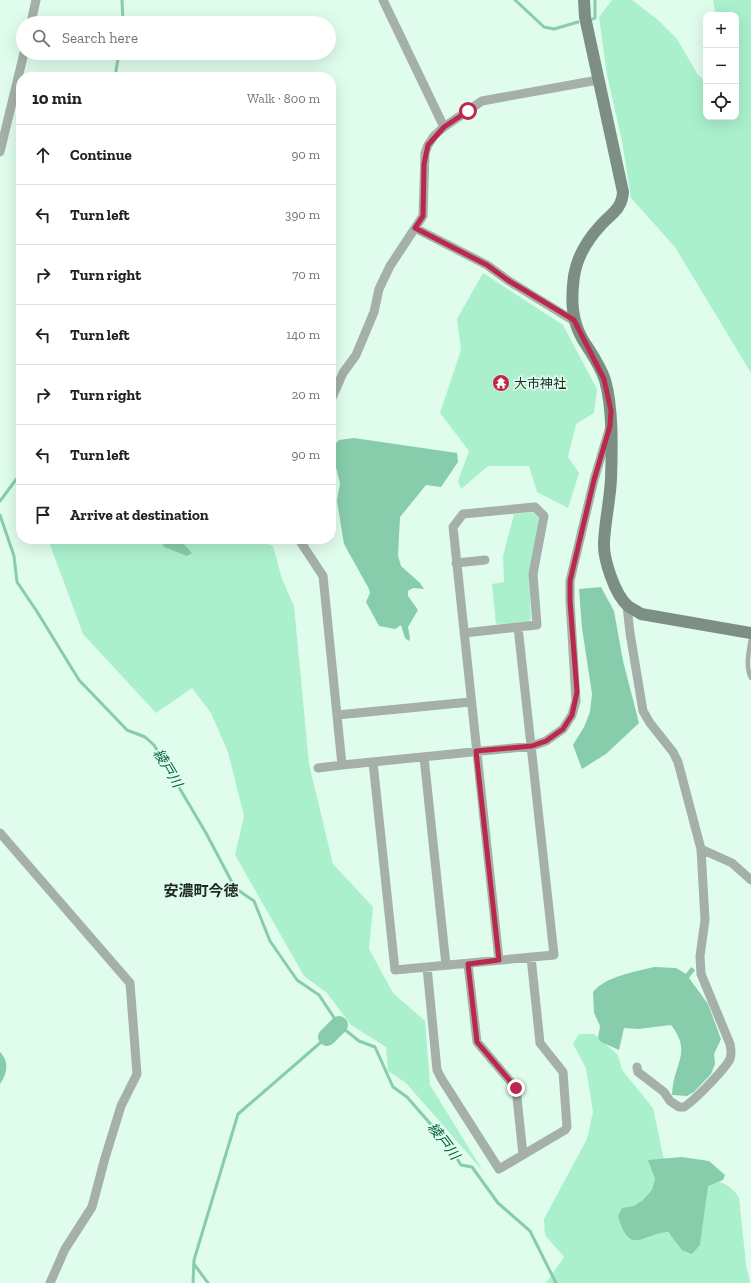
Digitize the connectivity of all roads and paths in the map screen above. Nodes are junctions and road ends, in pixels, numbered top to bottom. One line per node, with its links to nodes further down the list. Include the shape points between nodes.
1 (36, 0): 4 (street)
2 (383, 0): 9 (street)
3 (584, 0): 7 (street)
4 (33, 16)
5 (22, 60): 6 (street)
6 (19, 72)
7 (598, 80): 9 (street, via 482,101); 12 (street, via 623,198 618,209 597,230 581,255 574,273 572,290)
8 (16, 86): 10 (street)
9 (444, 127): 11 (street, via 428,145 425,153 423,216)
10 (0, 152)
11 (415, 228): 12 (street, via 487,265); 13 (street, via 390,266 379,289 374,312 356,355 343,373)
12 (574, 320): 14 (street, via 604,379 611,411)
13 (336, 389)
14 (610, 426): 18 (street, via 611,480 604,544 608,571); 26 (street, via 570,581 576,701 572,715 563,729 546,741)
15 (302, 544): 25 (street, via 323,576)
16 (485, 560): 17 (street)
17 (456, 563): 19 (street, via 453,527 463,514 535,507 544,516 533,574 537,625); 20 (street)
18 (627, 606): 21 (street, via 651,617); 33 (street, via 643,711 678,762)
19 (518, 627): 20 (street); 26 (street)
20 (464, 633): 24 (street)
21 (751, 633)
22 (751, 638): 23 (lane, via 748,662 748,673)
23 (751, 678)
24 (470, 702): 25 (street); 27 (street)
25 (338, 715): 30 (street)
26 (532, 746): 27 (street); 35 (street, via 554,955)
27 (476, 751): 28 (street); 36 (street)
28 (424, 757): 29 (street); 38 (street)
29 (373, 762): 30 (street); 39 (street, via 395,970)
30 (342, 765): 31 (street)
31 (318, 768)
32 (0, 834): 42 (street, via 130,983 137,1074 121,1106 92,1207 65,1249)
33 (701, 848): 34 (street, via 732,863); 40 (street, via 705,920 700,956 701,974 730,1044 730,1058 689,1104 681,1107 668,1100 664,1092 638,1072)
34 (751, 880)
35 (531, 957): 36 (street); 41 (street, via 540,1043 563,1072 568,1122 566,1130)
36 (499, 960): 37 (street)
37 (468, 964): 38 (street); 41 (street, via 477,1042 516,1088)
38 (446, 965): 39 (street)
39 (427, 967): 41 (street, via 441,1078 499,1169)
40 (637, 1067)
41 (523, 1154)
42 (50, 1283)

